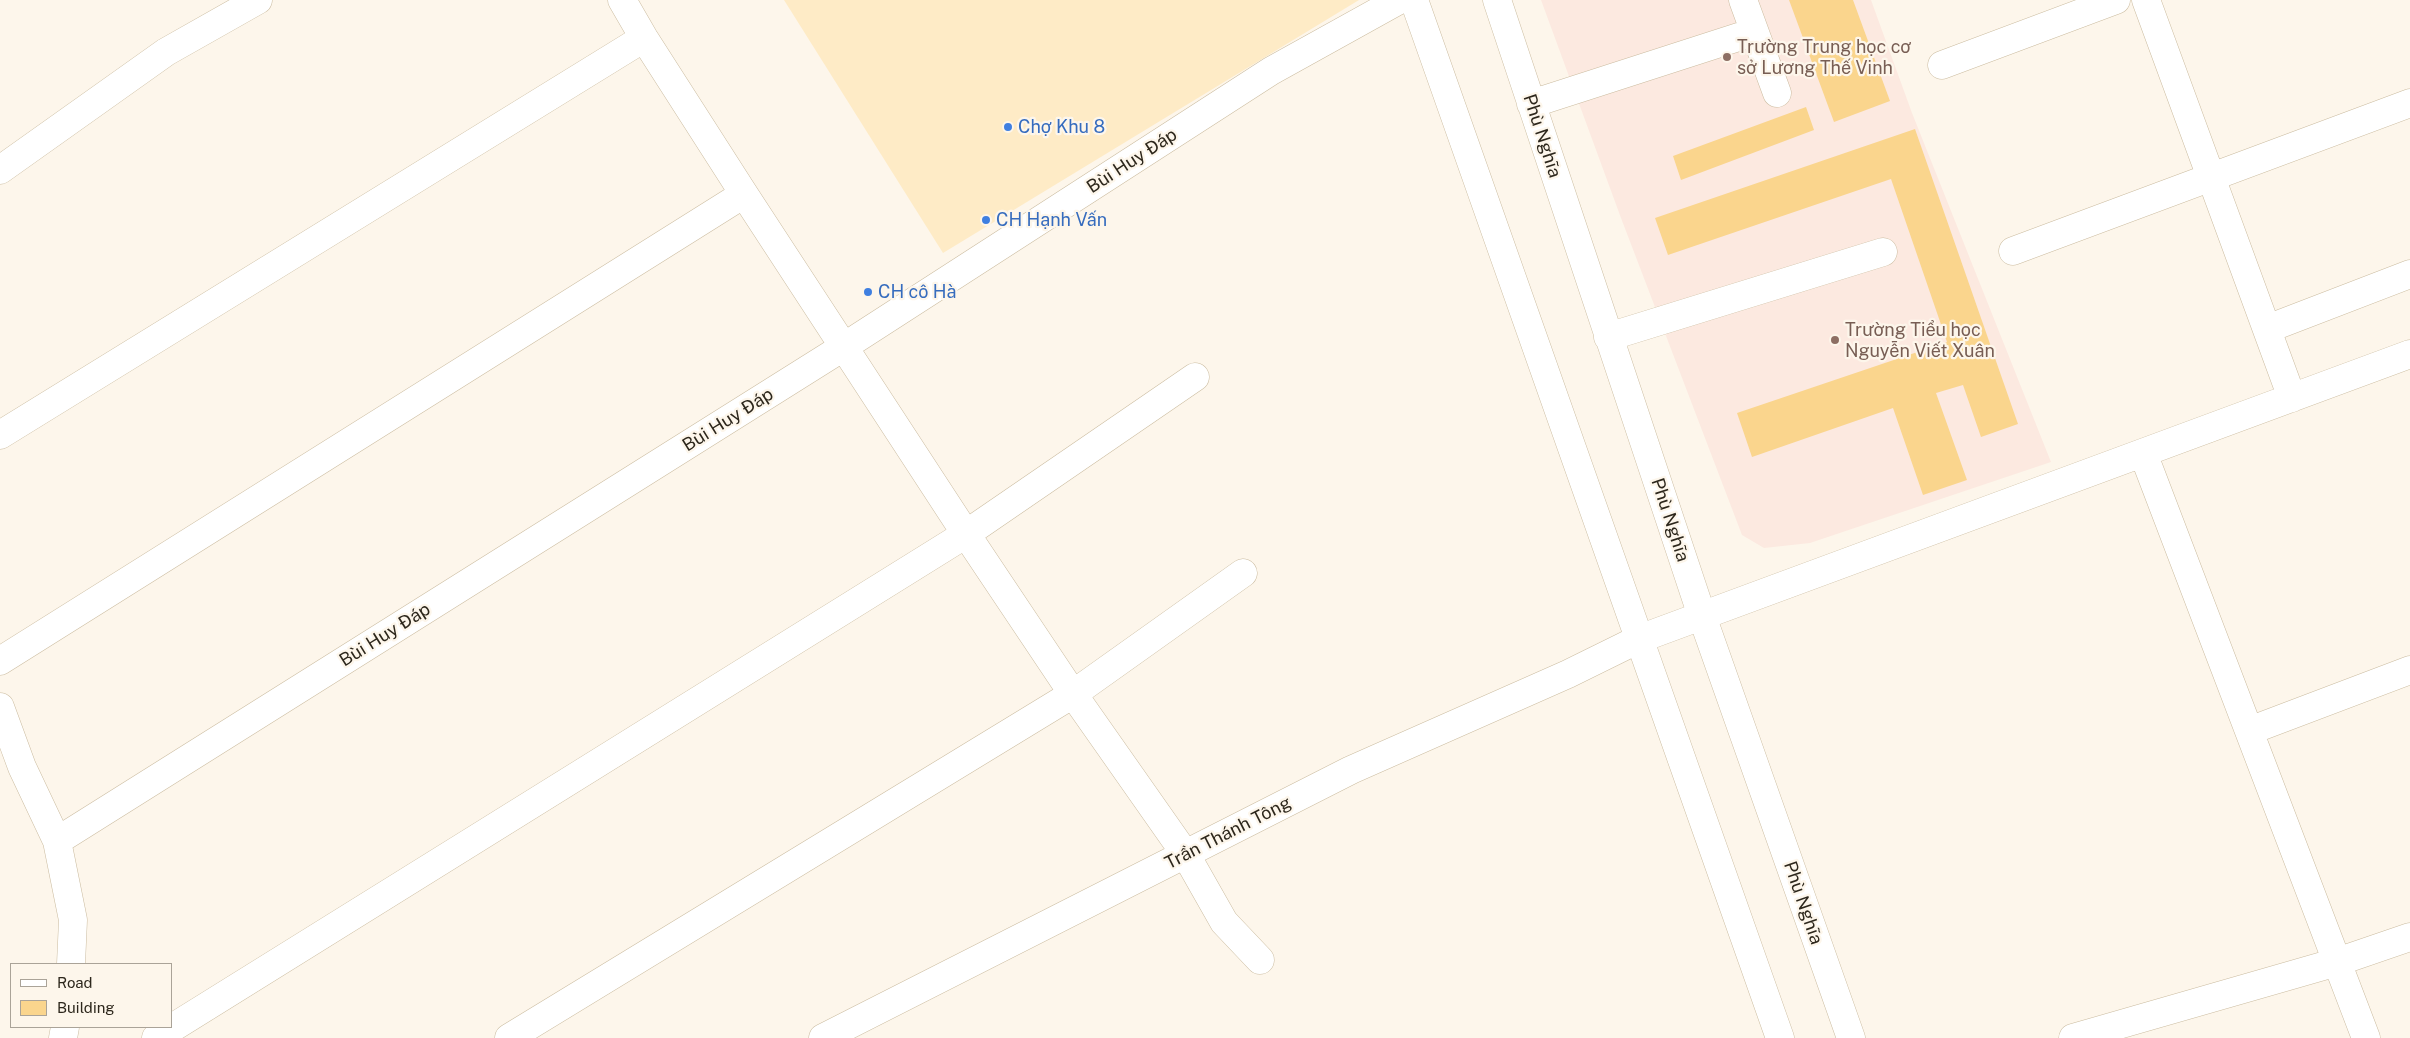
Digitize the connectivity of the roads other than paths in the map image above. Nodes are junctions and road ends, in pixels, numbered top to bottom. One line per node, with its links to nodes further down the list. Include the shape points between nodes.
1 (258, 0): 15 (street, via 166,52)
2 (622, 0): 10 (street)
3 (1399, 0): 23 (street, Bùi Huy Đáp, via 1271,71)
4 (1414, 0): 32 (street)
5 (1496, 0): 14 (street, Phù Nghĩa)
6 (1743, 0): 9 (street)
7 (2116, 0): 11 (street)
8 (2146, 0): 16 (street)
9 (1754, 32): 12 (street); 14 (street)
10 (644, 38): 17 (street); 27 (street)
11 (1942, 65)
12 (1777, 93)
13 (2410, 103): 16 (street)
14 (1532, 104): 22 (street, Phù Nghĩa)
15 (0, 170)
16 (2211, 177): 18 (street); 21 (street)
17 (744, 194): 23 (street); 33 (street)
18 (2013, 250)
19 (1883, 252): 22 (street)
20 (2410, 274): 21 (street)
21 (2266, 329): 26 (street)
22 (1608, 337): 31 (street, Phù Nghĩa)
23 (845, 346): 29 (street); 38 (street, Bùi Huy Đáp)
24 (2410, 354): 26 (street, Trần Thánh Tông)
25 (1195, 377): 29 (street)
26 (2292, 398): 28 (street, Trần Thánh Tông)
27 (0, 435)
28 (2143, 453): 31 (street, Trần Thánh Tông); 37 (street)
29 (966, 534): 35 (street); 44 (street)
30 (1243, 573): 35 (street)
31 (1702, 616): 32 (street, Trần Thánh Tông); 48 (street, Phù Nghĩa)
32 (1639, 639): 39 (street, Trần Thánh Tông, via 1351,770); 47 (street)
33 (0, 661)
34 (2410, 670): 37 (street)
35 (1073, 694): 39 (street); 45 (street)
36 (0, 708): 38 (street, via 22,767)
37 (2249, 731): 42 (street)
38 (57, 841): 43 (street, via 73,920)
39 (1186, 855): 41 (street, via 1224,922); 46 (street, Trần Thánh Tông)
40 (2410, 937): 42 (street)
41 (1260, 960)
42 (2337, 962): 49 (street); 50 (street)
43 (71, 963)
44 (156, 1038)
45 (510, 1038)
46 (823, 1038)
47 (1780, 1038)
48 (1850, 1038)
49 (2073, 1038)
50 (2366, 1038)

